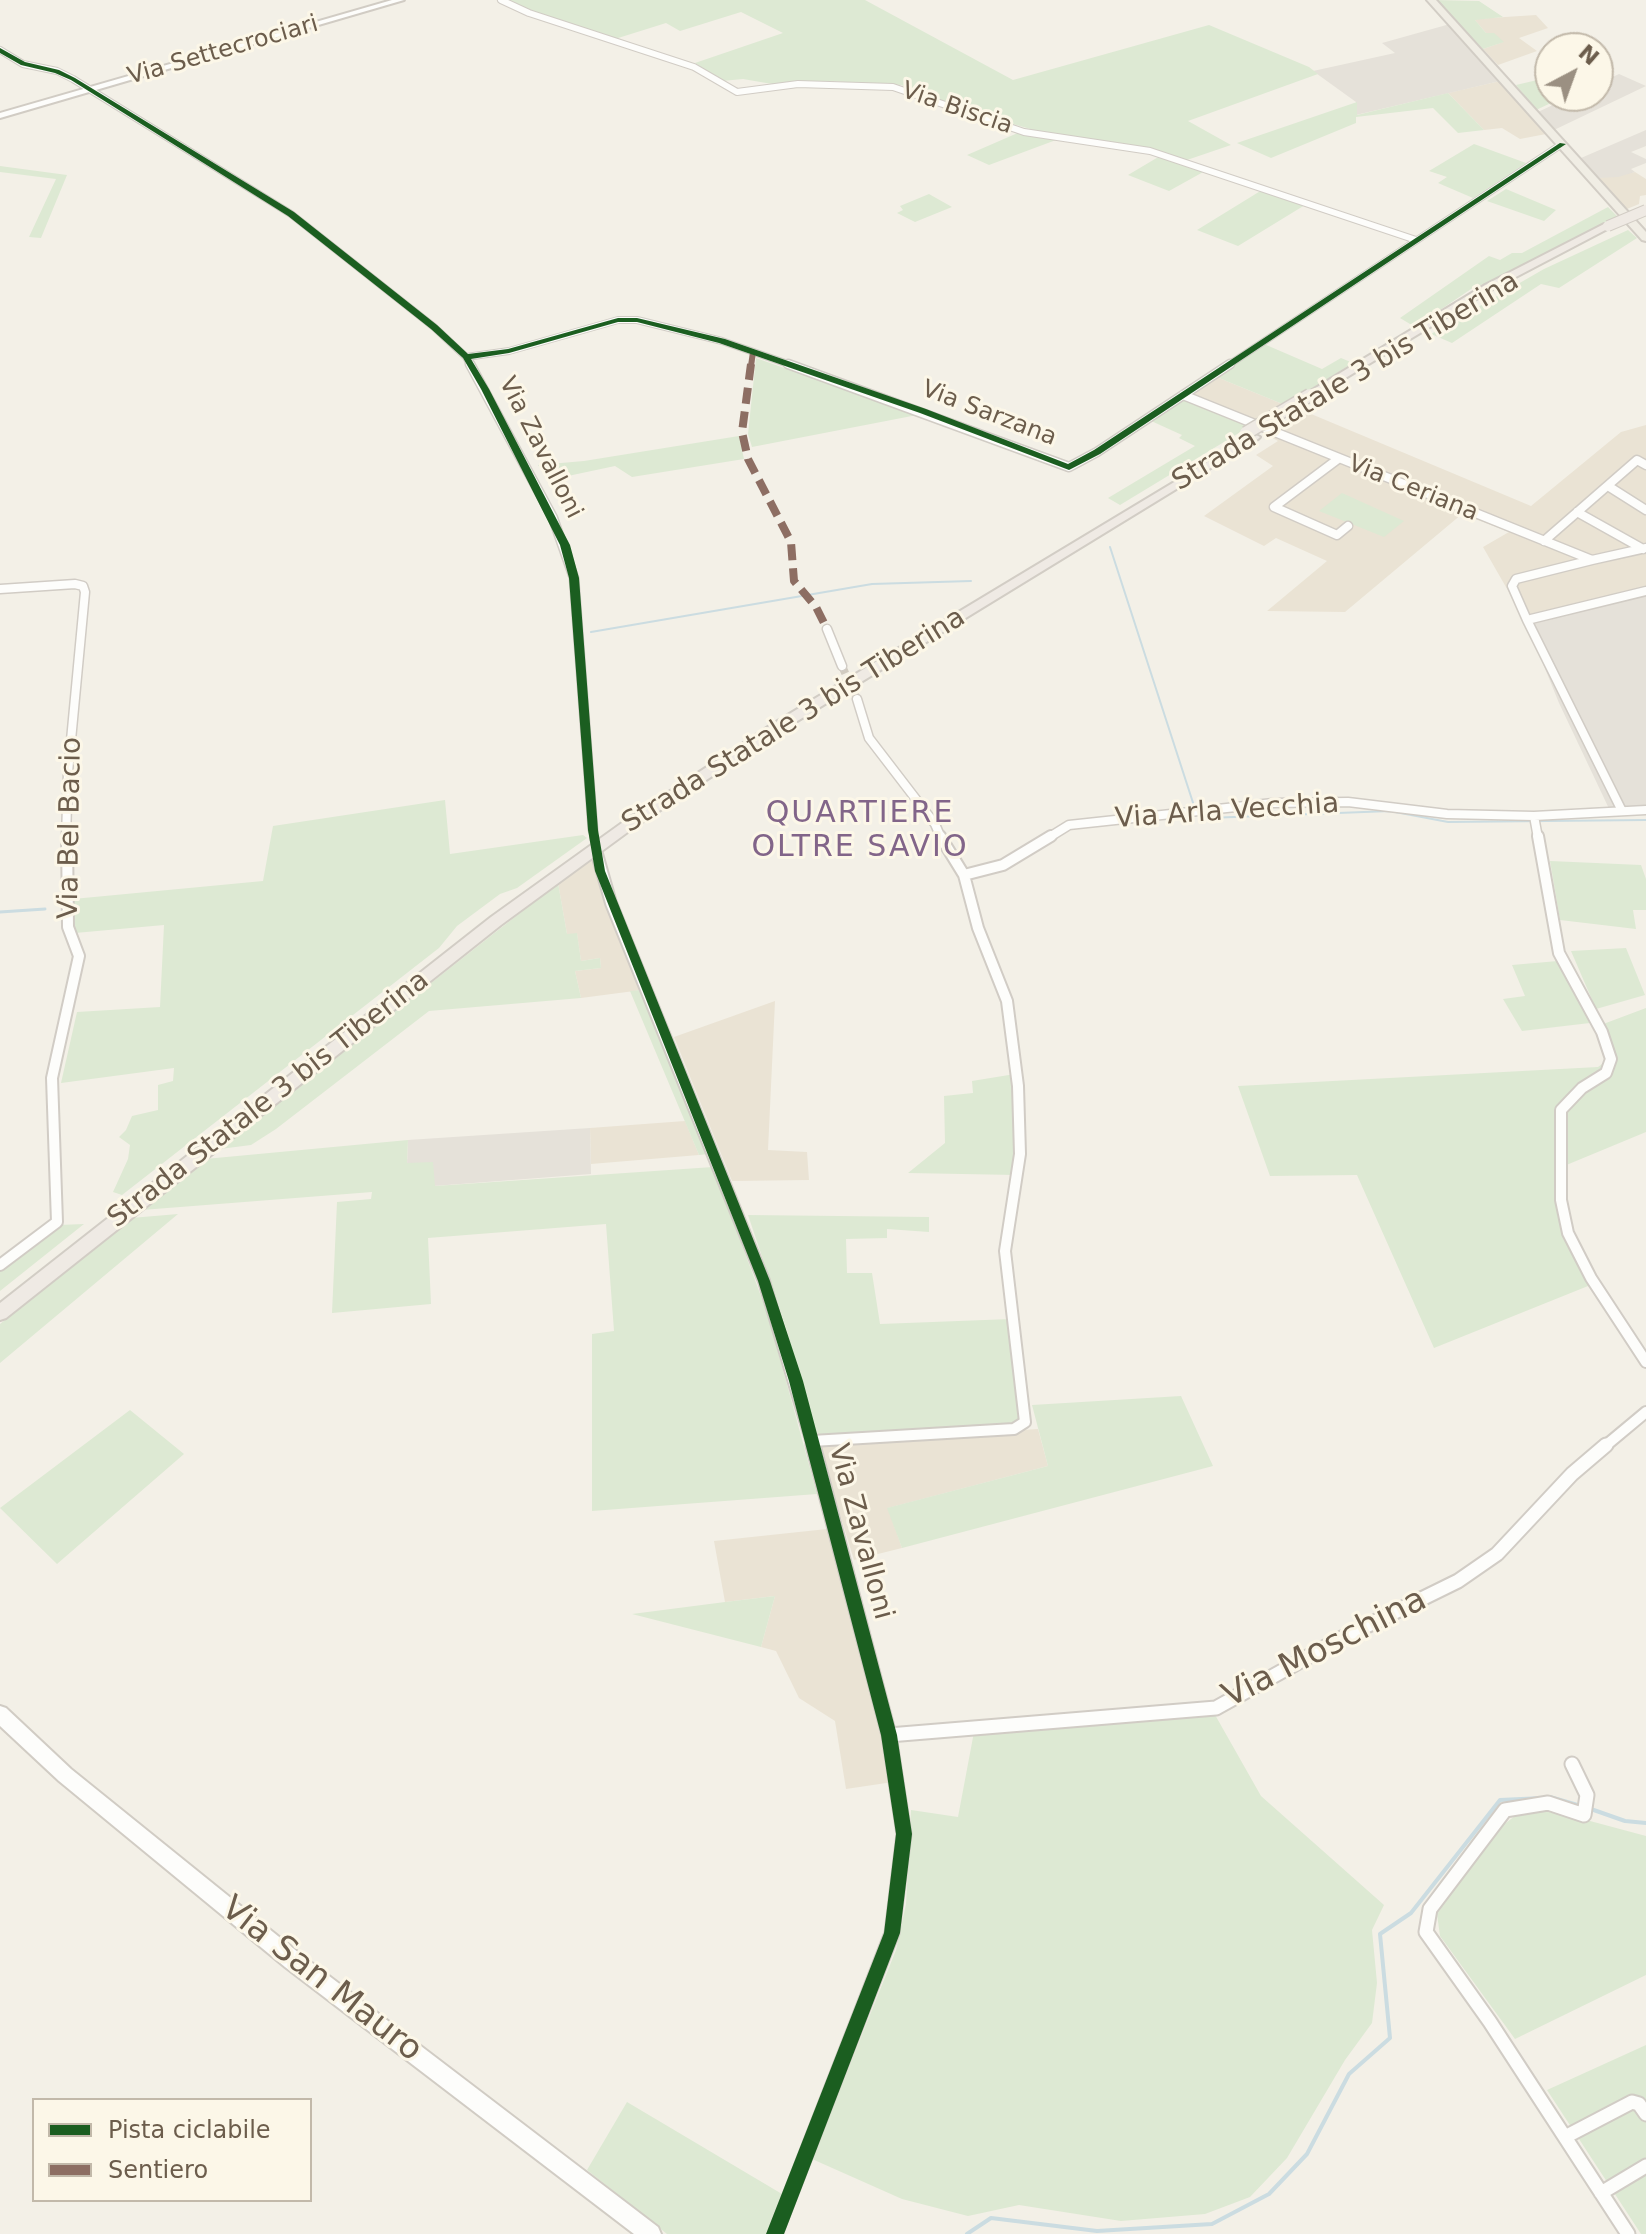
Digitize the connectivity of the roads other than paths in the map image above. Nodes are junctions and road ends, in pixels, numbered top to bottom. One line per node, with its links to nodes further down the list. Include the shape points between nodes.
1 (400, 0): 5 (main road, Via Settecrociari)
2 (501, 0): 10 (street, Via Biscia, via 694,67 737,92 798,84 893,87 1036,134 1150,151)
3 (1431, 0): 7 (main road)
4 (0, 50): 5 (street, Via Zavalloni, via 27,65 63,73)
5 (90, 90): 6 (main road, Via Settecrociari); 11 (street, Via Zavalloni, via 314,230)
6 (0, 116)
7 (1562, 144): 9 (main road); 10 (street, Via Sarzana)
8 (1646, 214): 34 (highway, Strada Statale 3 bis Tiberina, via 1496,290 1313,397 631,823)
9 (1646, 238)
10 (1416, 240): 12 (street, Via Sarzana)
11 (466, 357): 12 (street, Via Sarzana, via 509,351 618,320 637,320 732,345 1069,467); 31 (street, Via Zavalloni, via 553,518 574,578)
12 (1183, 395): 13 (street, Via Ceriana)
13 (1338, 459): 18 (street, via 1274,507 1337,535); 19 (street, Via Ceriana)
14 (1646, 465): 15 (street, via 1637,460)
15 (1608, 486): 16 (street); 17 (street)
16 (1646, 510)
17 (1577, 512): 19 (street); 20 (street)
18 (1348, 526)
19 (1544, 541): 21 (street, Via Ceriana)
20 (1644, 549): 21 (street)
21 (1592, 560): 24 (street, via 1516,579 1512,586)
22 (0, 589): 35 (street, Via Bel Bacio, via 75,584 85,592 68,772 66,886 68,927 79,956 52,1078 57,1222)
23 (1646, 591): 24 (street)
24 (1527, 620): 29 (street)
25 (827, 629): 26 (street)
26 (842, 666)
27 (857, 699): 33 (street, via 869,738 935,824)
28 (1646, 810): 29 (street, Via Arla Vecchia)
29 (1622, 811): 30 (street, Via Arla Vecchia)
30 (1535, 820): 33 (street, Via Arla Vecchia, via 1348,802 1189,811 1069,825 1003,865); 38 (street, via 1559,953 1611,1059 1606,1073 1561,1110 1565,1222 1591,1278)
31 (593, 830)
32 (597, 854): 40 (street, Via Zavalloni, via 611,903 764,1281)
33 (964, 875): 40 (street, via 1007,1001 1013,1035 1020,1154 1005,1251 1025,1422 1014,1429)
34 (63, 1255): 36 (highway, Strada Statale 3 bis Tiberina); 37 (highway, Strada Statale 3 bis Tiberina)
35 (0, 1265)
36 (0, 1299)
37 (0, 1313)
38 (1646, 1362)
39 (1646, 1412): 42 (street, Via Moschina, via 1572,1474 1497,1554 1458,1581 1216,1708)
40 (812, 1441): 42 (street, Via Zavalloni)
41 (0, 1714): 48 (main road, Via San Mauro, via 65,1775 292,1960)
42 (889, 1735): 49 (street, Via Zavalloni, via 904,1834 892,1933)
43 (1572, 1764): 45 (street, via 1587,1795 1584,1815 1548,1803 1505,1810 1430,1909 1426,1932)
44 (1646, 2114): 45 (street, via 1632,2102)
45 (1565, 2137): 47 (street)
46 (1646, 2166): 47 (street)
47 (1601, 2193): 50 (street)
48 (651, 2234)
49 (775, 2234)
50 (1628, 2234)

